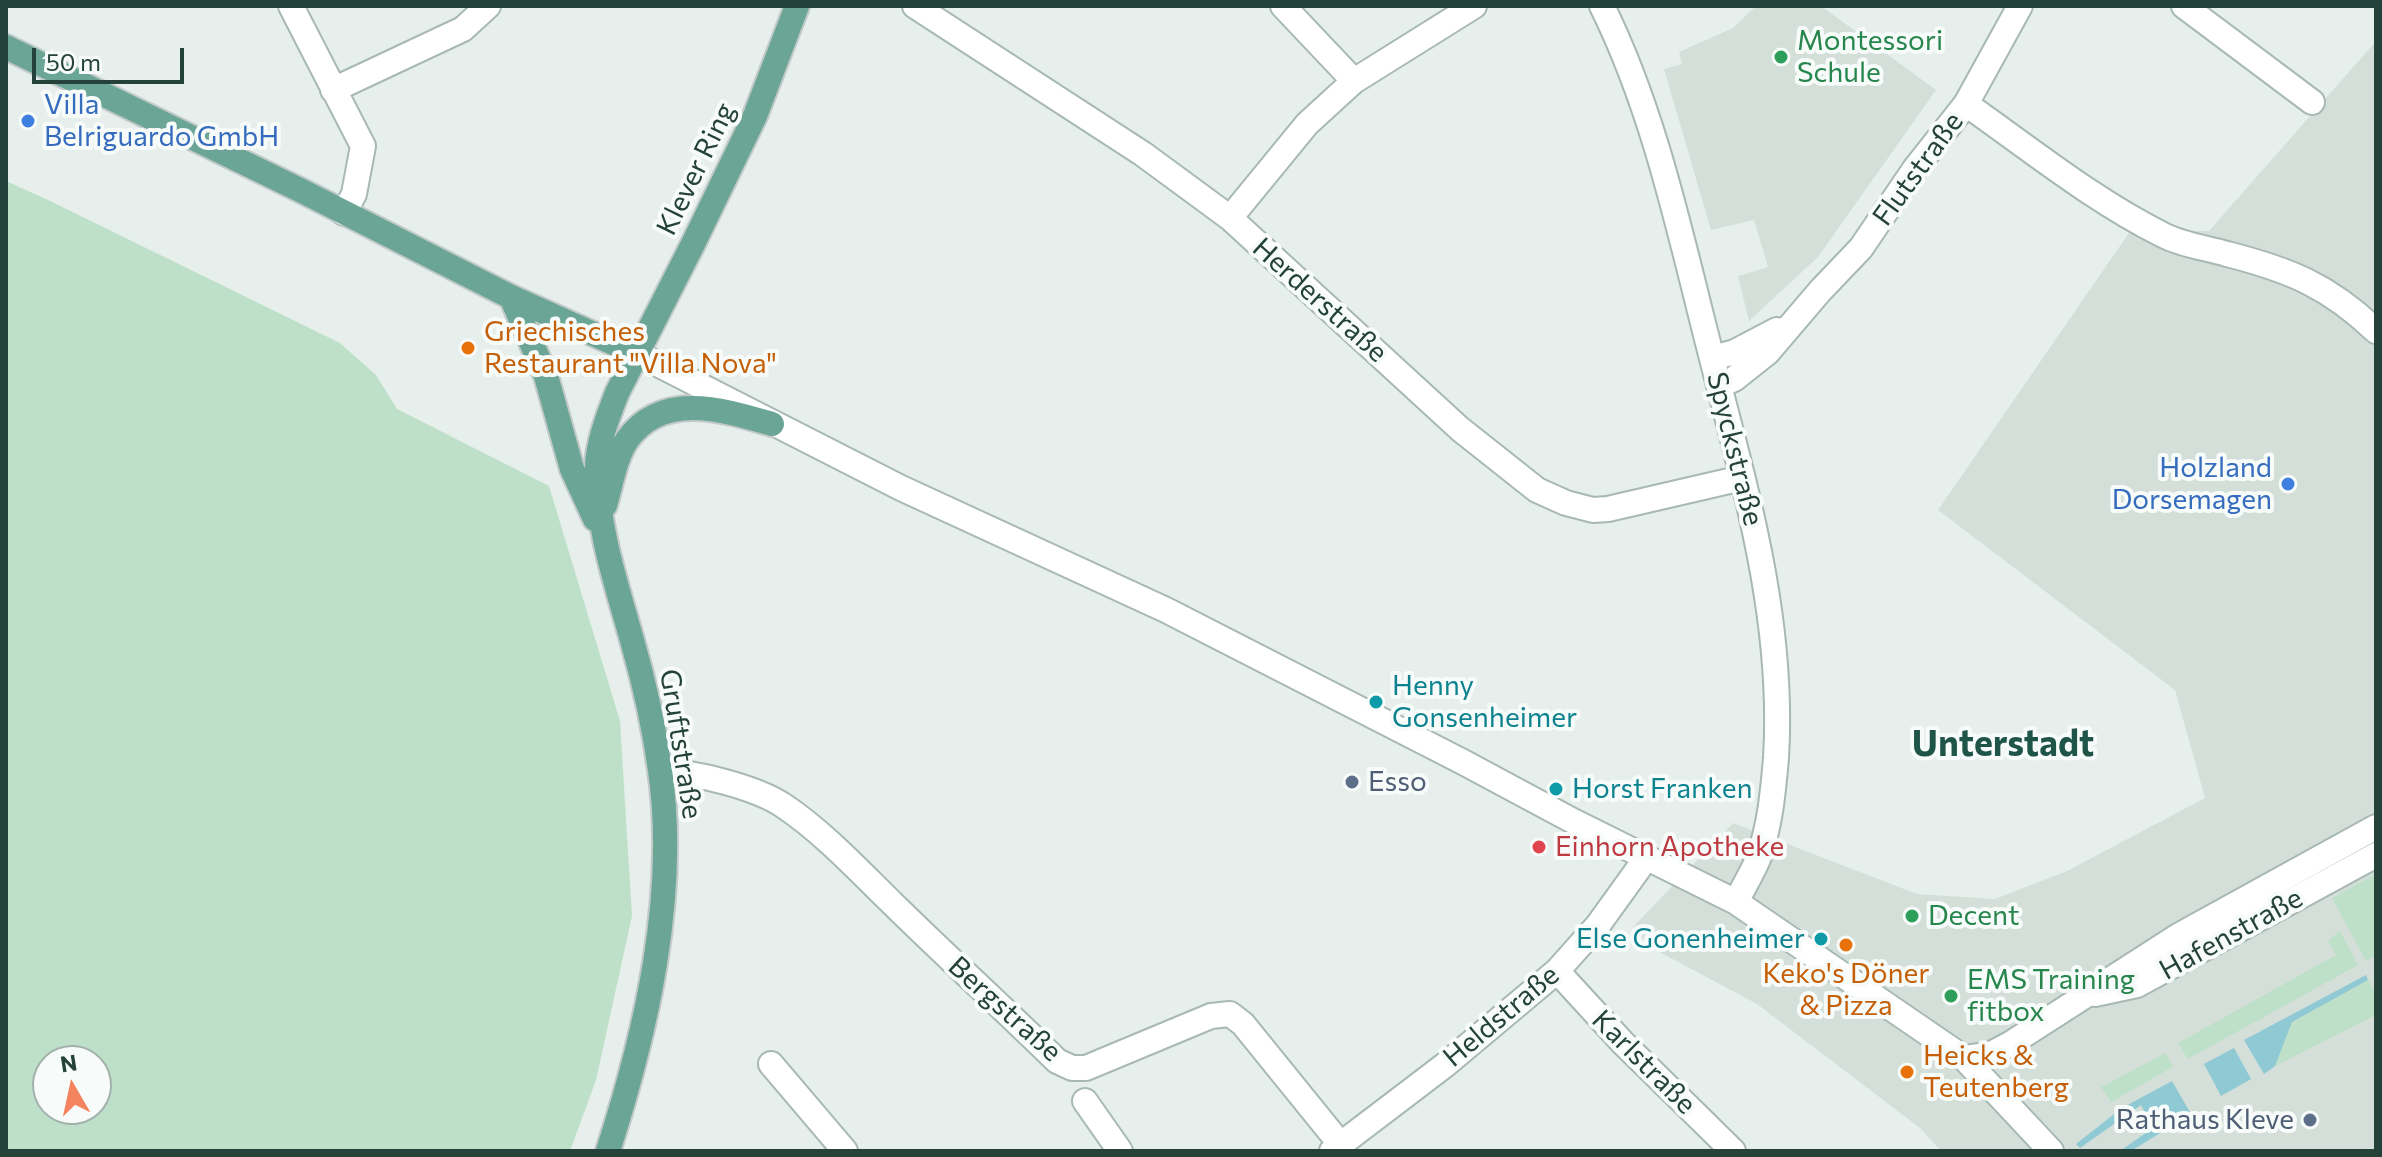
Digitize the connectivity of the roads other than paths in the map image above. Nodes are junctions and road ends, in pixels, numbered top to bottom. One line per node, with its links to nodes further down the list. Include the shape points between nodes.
1 (291, 6): 12 (street)
2 (488, 6): 12 (street, via 463,29)
3 (797, 6): 20 (main road, Klever Ring, via 755,116)
4 (915, 6): 16 (street, Herderstraße, via 1143,154)
5 (1283, 6): 11 (street)
6 (1474, 6): 11 (street)
7 (1602, 6): 21 (street, Spyckstraße, via 1637,86)
8 (2020, 6): 14 (street, Flutstraße)
9 (2184, 6): 13 (street)
10 (6, 47): 15 (main road)
11 (1354, 81): 16 (street, via 1307,124)
12 (333, 90): 15 (street, via 363,146 354,194)
13 (2312, 102)
14 (1966, 104): 18 (street, Flutstraße, via 1861,248); 19 (street, via 2126,215 2167,237 2311,282)
15 (344, 213): 17 (main road)
16 (1230, 218): 24 (street, Herderstraße, via 1460,429 1537,490 1593,510)
17 (511, 297): 20 (main road); 25 (main road, via 546,376 572,469)
18 (1796, 318): 21 (street, Flutstraße, via 1755,343); 22 (street, Flutstraße, via 1768,352)
19 (2376, 331)
20 (638, 354): 23 (street); 25 (main road, Gruftstraße, via 608,416 596,466)
21 (1712, 358): 22 (street, Spyckstraße)
22 (1719, 386): 24 (street, Spyckstraße)
23 (772, 424): 25 (main road, via 700,407 655,417 623,448); 29 (street, via 1166,610)
24 (1742, 478): 30 (street, Spyckstraße, via 1774,633 1777,741 1770,816 1758,859)
25 (601, 525): 26 (main road, Gruftstraße, via 644,683)
26 (661, 771): 36 (street, Bergstraße, via 714,780 783,805 827,840 1057,1061 1072,1068 1086,1068 1211,1016 1230,1014); 37 (main road, Gruftstraße, via 665,835 659,932 645,1021)
27 (2376, 827): 32 (street, via 2178,936)
28 (2376, 855): 32 (street, Hafenstraße, via 2137,985)
29 (1647, 857): 30 (street); 31 (street, Heldstraße)
30 (1736, 902): 33 (street)
31 (1557, 971): 36 (street, Heldstraße); 40 (street, Karlstraße)
32 (2081, 997): 33 (street, via 1991,1054)
33 (1964, 1058): 41 (street)
34 (771, 1064): 38 (street)
35 (1085, 1101): 39 (street)
36 (1336, 1148)
37 (608, 1151)
38 (845, 1151)
39 (1120, 1151)
40 (1733, 1151)
41 (2051, 1151)

